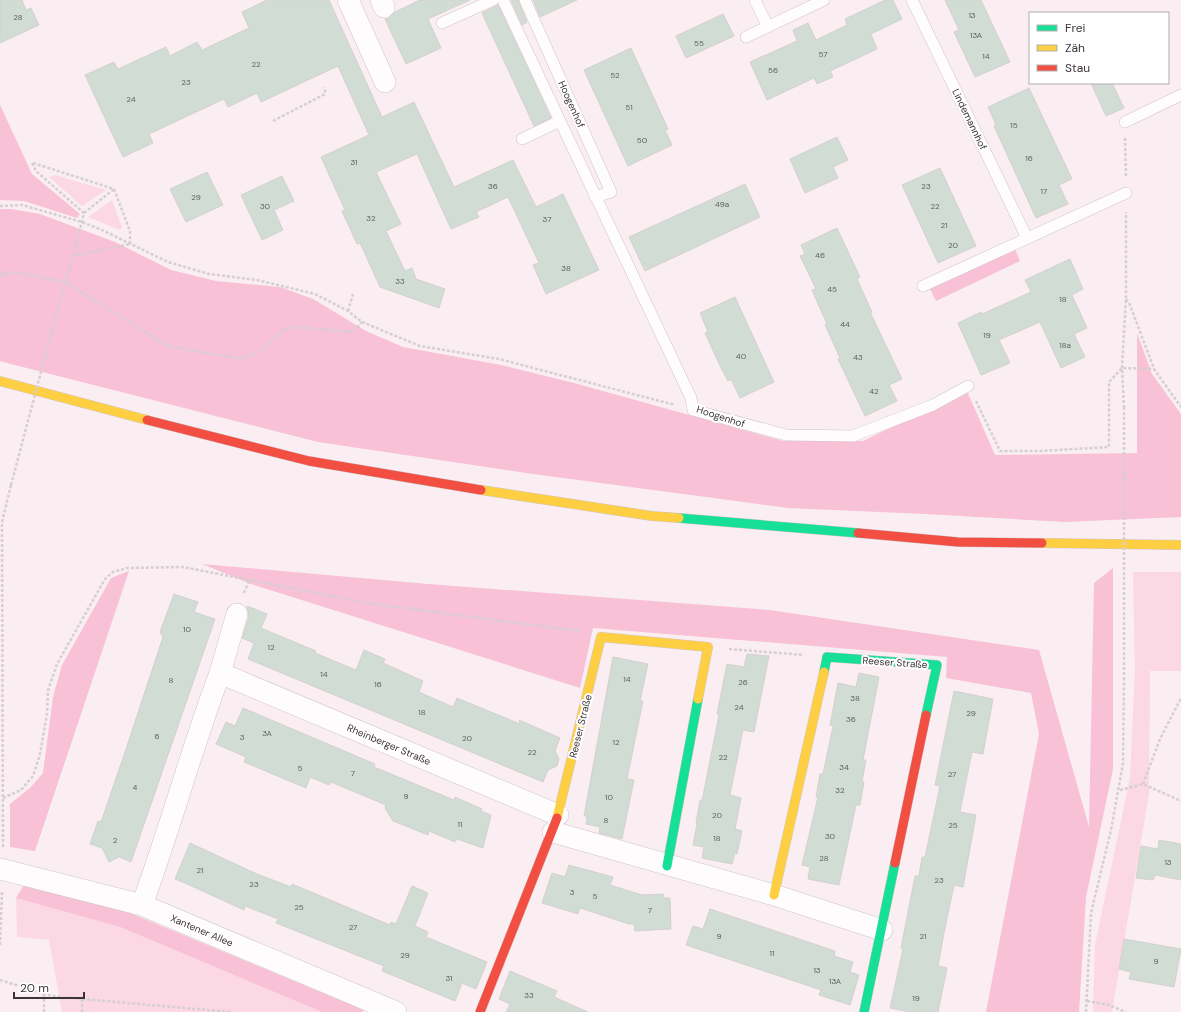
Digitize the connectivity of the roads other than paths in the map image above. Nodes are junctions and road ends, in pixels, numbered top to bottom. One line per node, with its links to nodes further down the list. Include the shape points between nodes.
1 (348, 0): 11 (street)
2 (493, 0): 8 (lane)
3 (503, 0): 13 (lane, Hoogenhof)
4 (525, 0): 17 (lane, Hoogenhof, via 611,192)
5 (755, 0): 9 (lane)
6 (824, 0): 9 (lane)
7 (912, 0): 18 (lane, Lindemannhof)
8 (442, 23)
9 (768, 27): 10 (lane)
10 (746, 37)
11 (386, 82)
12 (1181, 94): 14 (lane)
13 (560, 121): 15 (lane, Hoogenhof); 17 (lane, Hoogenhof)
14 (1125, 122)
15 (522, 139)
16 (1126, 193): 18 (lane)
17 (595, 198): 21 (lane, Hoogenhof, via 691,398 693,410 786,435 853,436 933,405)
18 (1027, 238): 19 (lane)
19 (923, 286)
20 (0, 381): 22 (street, via 309,461 652,516 958,542)
21 (968, 386)
22 (1181, 545)
23 (237, 614): 24 (street)
24 (220, 673): 25 (street, Rheinberger Straße); 29 (street, via 198,731 173,817)
25 (555, 824): 26 (street); 26 (street, Reeser Straße, via 601,637 708,647); 32 (street, Reeser Straße)
26 (667, 866): 28 (street)
27 (1, 869): 29 (street, Xantener Allee)
28 (774, 895): 30 (street); 30 (street, Reeser Straße, via 826,657 937,665)
29 (142, 905): 31 (street, Xantener Allee)
30 (882, 930): 33 (street, Reeser Straße)
31 (388, 1010)
32 (480, 1012)
33 (864, 1012)

